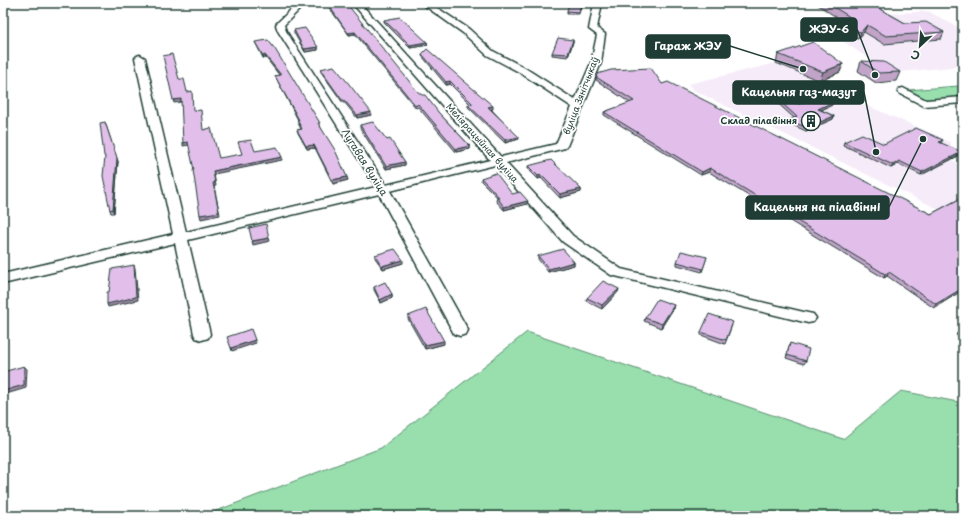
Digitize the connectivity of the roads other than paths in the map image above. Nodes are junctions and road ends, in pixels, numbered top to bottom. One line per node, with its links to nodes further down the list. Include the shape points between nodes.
1 (302, 3): 10 (street, Лугавая вуліца, via 280,25 282,31)
2 (356, 3): 9 (street, Меліярацыйная вуліца)
3 (425, 3): 8 (street, via 466,31 490,54 522,70)
4 (598, 3): 8 (street, вуліца Зянітчыкаў, via 594,29 601,34 596,63)
5 (140, 58): 11 (street)
6 (903, 91): 7 (street, via 924,103)
7 (963, 100)
8 (578, 106): 9 (street, вуліца Зянітчыкаў, via 561,146)
9 (499, 161): 10 (street); 13 (street, Меліярацыйная вуліца, via 568,239 616,272)
10 (383, 190): 11 (street); 14 (street, Лугавая вуліца)
11 (180, 238): 12 (street); 15 (street)
12 (3, 279)
13 (808, 318)
14 (460, 330)
15 (202, 334)

